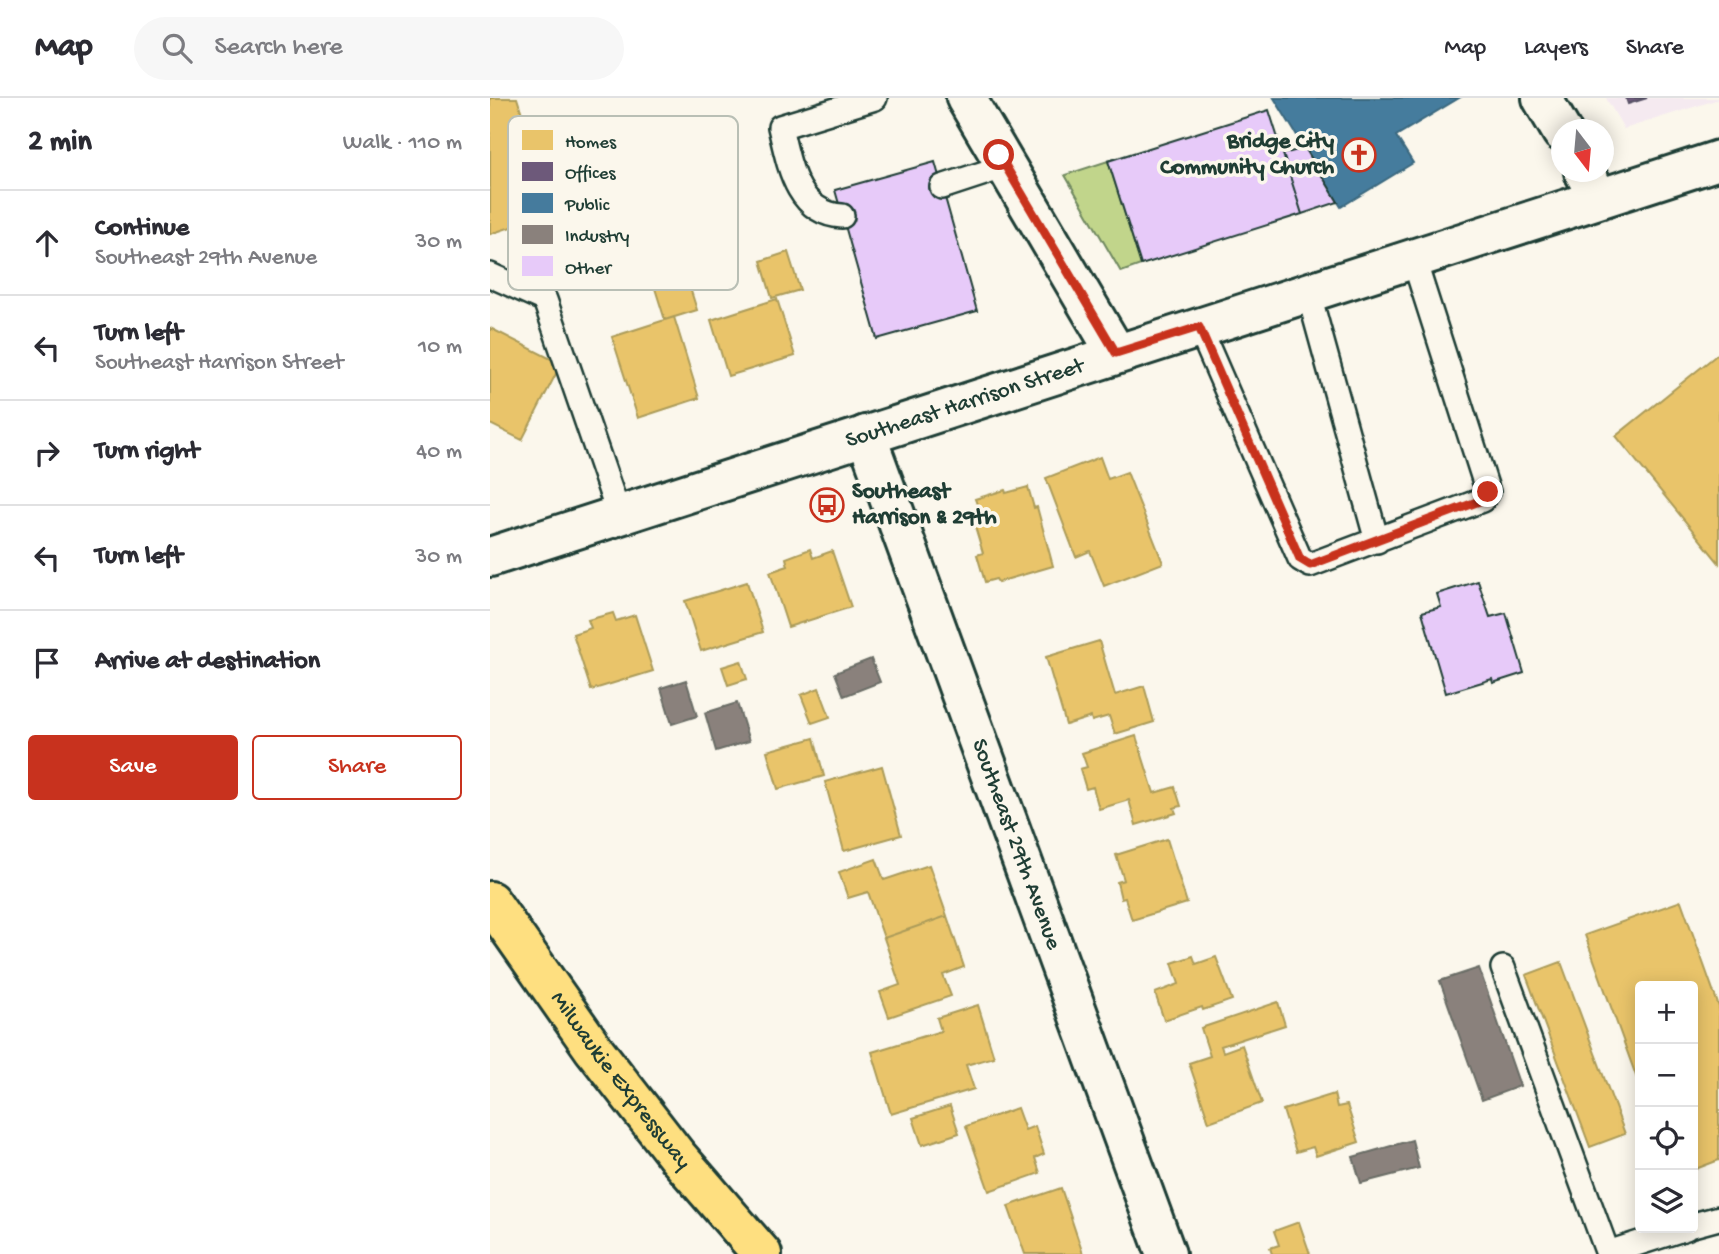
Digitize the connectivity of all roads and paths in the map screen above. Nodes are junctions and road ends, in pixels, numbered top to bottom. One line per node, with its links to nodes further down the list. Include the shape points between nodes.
1 (875, 98): 9 (lane, via 780,127 793,178 815,208)
2 (966, 98): 6 (main road)
3 (1542, 98): 4 (main road)
4 (1554, 119)
5 (1719, 160): 7 (main road, Southeast Harrison Street)
6 (1006, 166): 8 (lane); 16 (main road)
7 (1592, 185): 10 (main road, Southeast Harrison Street)
8 (942, 187)
9 (842, 216)
10 (1413, 257): 14 (main road, Southeast Harrison Street); 19 (lane, via 1488,492 1482,500)
11 (490, 275): 12 (lane)
12 (508, 283)
13 (523, 290): 18 (lane, via 545,300)
14 (1308, 291): 15 (main road, Southeast Harrison Street); 19 (lane)
15 (1199, 327): 16 (main road, Southeast Harrison Street); 19 (lane, via 1300,559 1310,565)
16 (1116, 353): 17 (main road, Southeast Harrison Street)
17 (866, 435): 18 (main road, Southeast Harrison Street); 27 (main road, Southeast 29th Avenue)
18 (619, 515): 20 (main road, Southeast Harrison Street)
19 (1377, 541)
20 (490, 557)
21 (490, 901): 26 (highway, Milwaukie Expressway, via 593,1048 677,1156)
22 (1503, 968): 28 (lane)
23 (1719, 1218): 24 (lane)
24 (1698, 1224)
25 (1671, 1233): 28 (lane)
26 (762, 1254)
27 (1167, 1254)
28 (1608, 1254)

